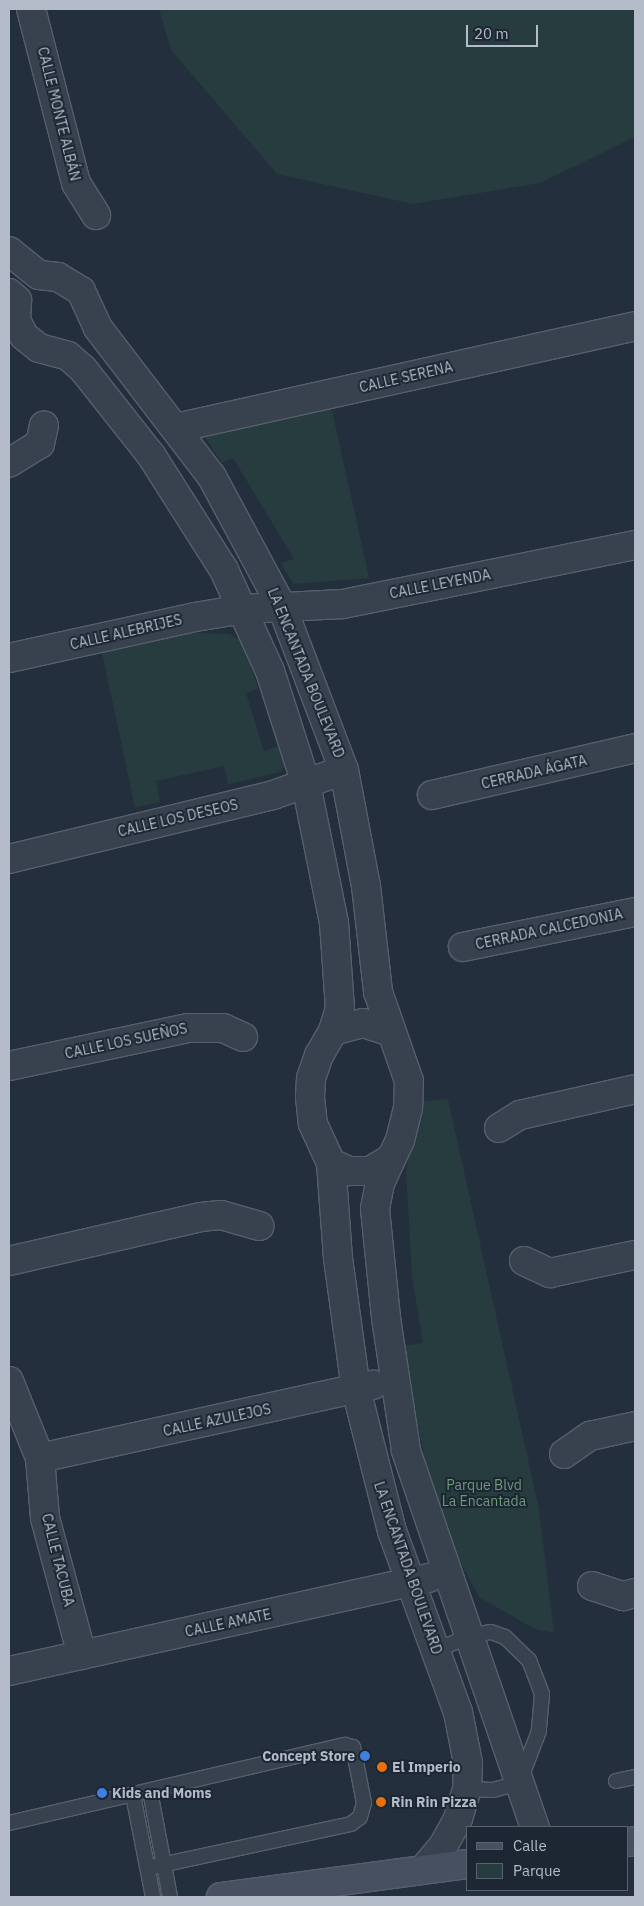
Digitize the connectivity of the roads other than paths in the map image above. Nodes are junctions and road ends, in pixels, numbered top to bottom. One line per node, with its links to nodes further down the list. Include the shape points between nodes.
1 (31, 9): 2 (street, CALLE MONTE ALBÁN, via 76,184)
2 (96, 215)
3 (9, 251): 4 (street, LA ENCANTADA BOULEVARD)
4 (39, 274): 5 (street, LA ENCANTADA BOULEVARD); 7 (street, LA ENCANTADA BOULEVARD, via 58,277 81,291 98,328)
5 (13, 296): 8 (street, LA ENCANTADA BOULEVARD, via 16,320 24,336 39,348 68,356 83,369)
6 (635, 326): 10 (street, CALLE SERENA)
7 (147, 389): 8 (street); 10 (street, LA ENCANTADA BOULEVARD)
8 (117, 413): 14 (street, LA ENCANTADA BOULEVARD, via 150,455 224,570)
9 (44, 425): 11 (street, via 40,444)
10 (176, 428): 13 (street, LA ENCANTADA BOULEVARD, via 212,477)
11 (9, 463)
12 (635, 545): 13 (street, CALLE LEYENDA, via 343,604)
13 (282, 607): 14 (street, CALLE LEYENDA); 17 (street, LA ENCANTADA BOULEVARD)
14 (244, 609): 15 (street, CALLE ALEBRIJES); 18 (street, LA ENCANTADA BOULEVARD, via 285,714)
15 (9, 658)
16 (635, 748): 19 (street, CERRADA ÁGATA)
17 (344, 770): 18 (street, CALLE LOS DESEOS); 24 (street, LA ENCANTADA BOULEVARD, via 366,886 378,992)
18 (306, 784): 20 (street, CALLE LOS DESEOS, via 264,798); 23 (street, LA ENCANTADA BOULEVARD, via 334,922 340,1008)
19 (432, 795)
20 (9, 859)
21 (635, 912): 22 (street, CERRADA CALCEDONIA)
22 (463, 947)
23 (333, 1031): 24 (street, via 363,1024); 30 (street, LA ENCANTADA BOULEVARD, via 319,1055 311,1078 310,1097 313,1124)
24 (391, 1032): 29 (street, LA ENCANTADA BOULEVARD, via 409,1081 408,1108 400,1140)
25 (243, 1037): 26 (street, CALLE LOS SUEÑOS, via 223,1028 188,1028)
26 (9, 1066)
27 (635, 1089): 28 (street, via 520,1115)
28 (499, 1128)
29 (390, 1159): 30 (street, via 370,1171 348,1171); 35 (street, LA ENCANTADA BOULEVARD, via 380,1183 376,1209)
30 (331, 1163): 37 (street, LA ENCANTADA BOULEVARD, via 338,1258)
31 (259, 1226): 34 (street, via 221,1215 201,1217)
32 (635, 1255): 33 (street, via 550,1272)
33 (524, 1261)
34 (9, 1262)
35 (394, 1380): 37 (street, CALLE AZULEJOS); 41 (street, LA ENCANTADA BOULEVARD, via 406,1451)
36 (9, 1381): 40 (street, CALLE TACUBA)
37 (356, 1389): 40 (street, CALLE AZULEJOS); 42 (street, LA ENCANTADA BOULEVARD, via 376,1474)
38 (635, 1426): 39 (street, via 590,1436)
39 (564, 1454)
40 (40, 1458): 46 (street, CALLE TACUBA, via 45,1518)
41 (447, 1573): 42 (street, CALLE AMATE); 45 (street, LA ENCANTADA BOULEVARD)
42 (411, 1582): 46 (street, CALLE AMATE); 47 (street, LA ENCANTADA BOULEVARD)
43 (592, 1586): 44 (street, via 623,1596)
44 (635, 1593)
45 (470, 1636): 47 (lane, via 446,1646); 51 (street, LA ENCANTADA BOULEVARD); 51 (lane, via 491,1632 505,1637 529,1660 538,1676 542,1694 539,1731)
46 (82, 1655): 48 (street, CALLE AMATE)
47 (437, 1655): 52 (street, LA ENCANTADA BOULEVARD, via 466,1737)
48 (9, 1672)
49 (635, 1777): 50 (lane)
50 (616, 1781)
51 (519, 1783): 52 (lane, via 493,1790); 56 (street, LA ENCANTADA BOULEVARD)
52 (467, 1789): 60 (street, LA ENCANTADA BOULEVARD, via 458,1819 443,1846)
53 (150, 1791): 54 (lane); 57 (lane); 57 (lane, via 345,1745 350,1745 354,1751 364,1804 360,1817 351,1824)
54 (133, 1795): 55 (lane); 59 (lane)
55 (9, 1823)
56 (535, 1826)
57 (164, 1864): 59 (lane); 63 (lane)
58 (467, 1864): 60 (main road)
59 (148, 1868): 62 (lane)
60 (423, 1870): 61 (main road)
61 (382, 1876): 64 (main road); 65 (main road, via 373,1887)
62 (153, 1897)
63 (170, 1897)
64 (221, 1897)
65 (336, 1897)

